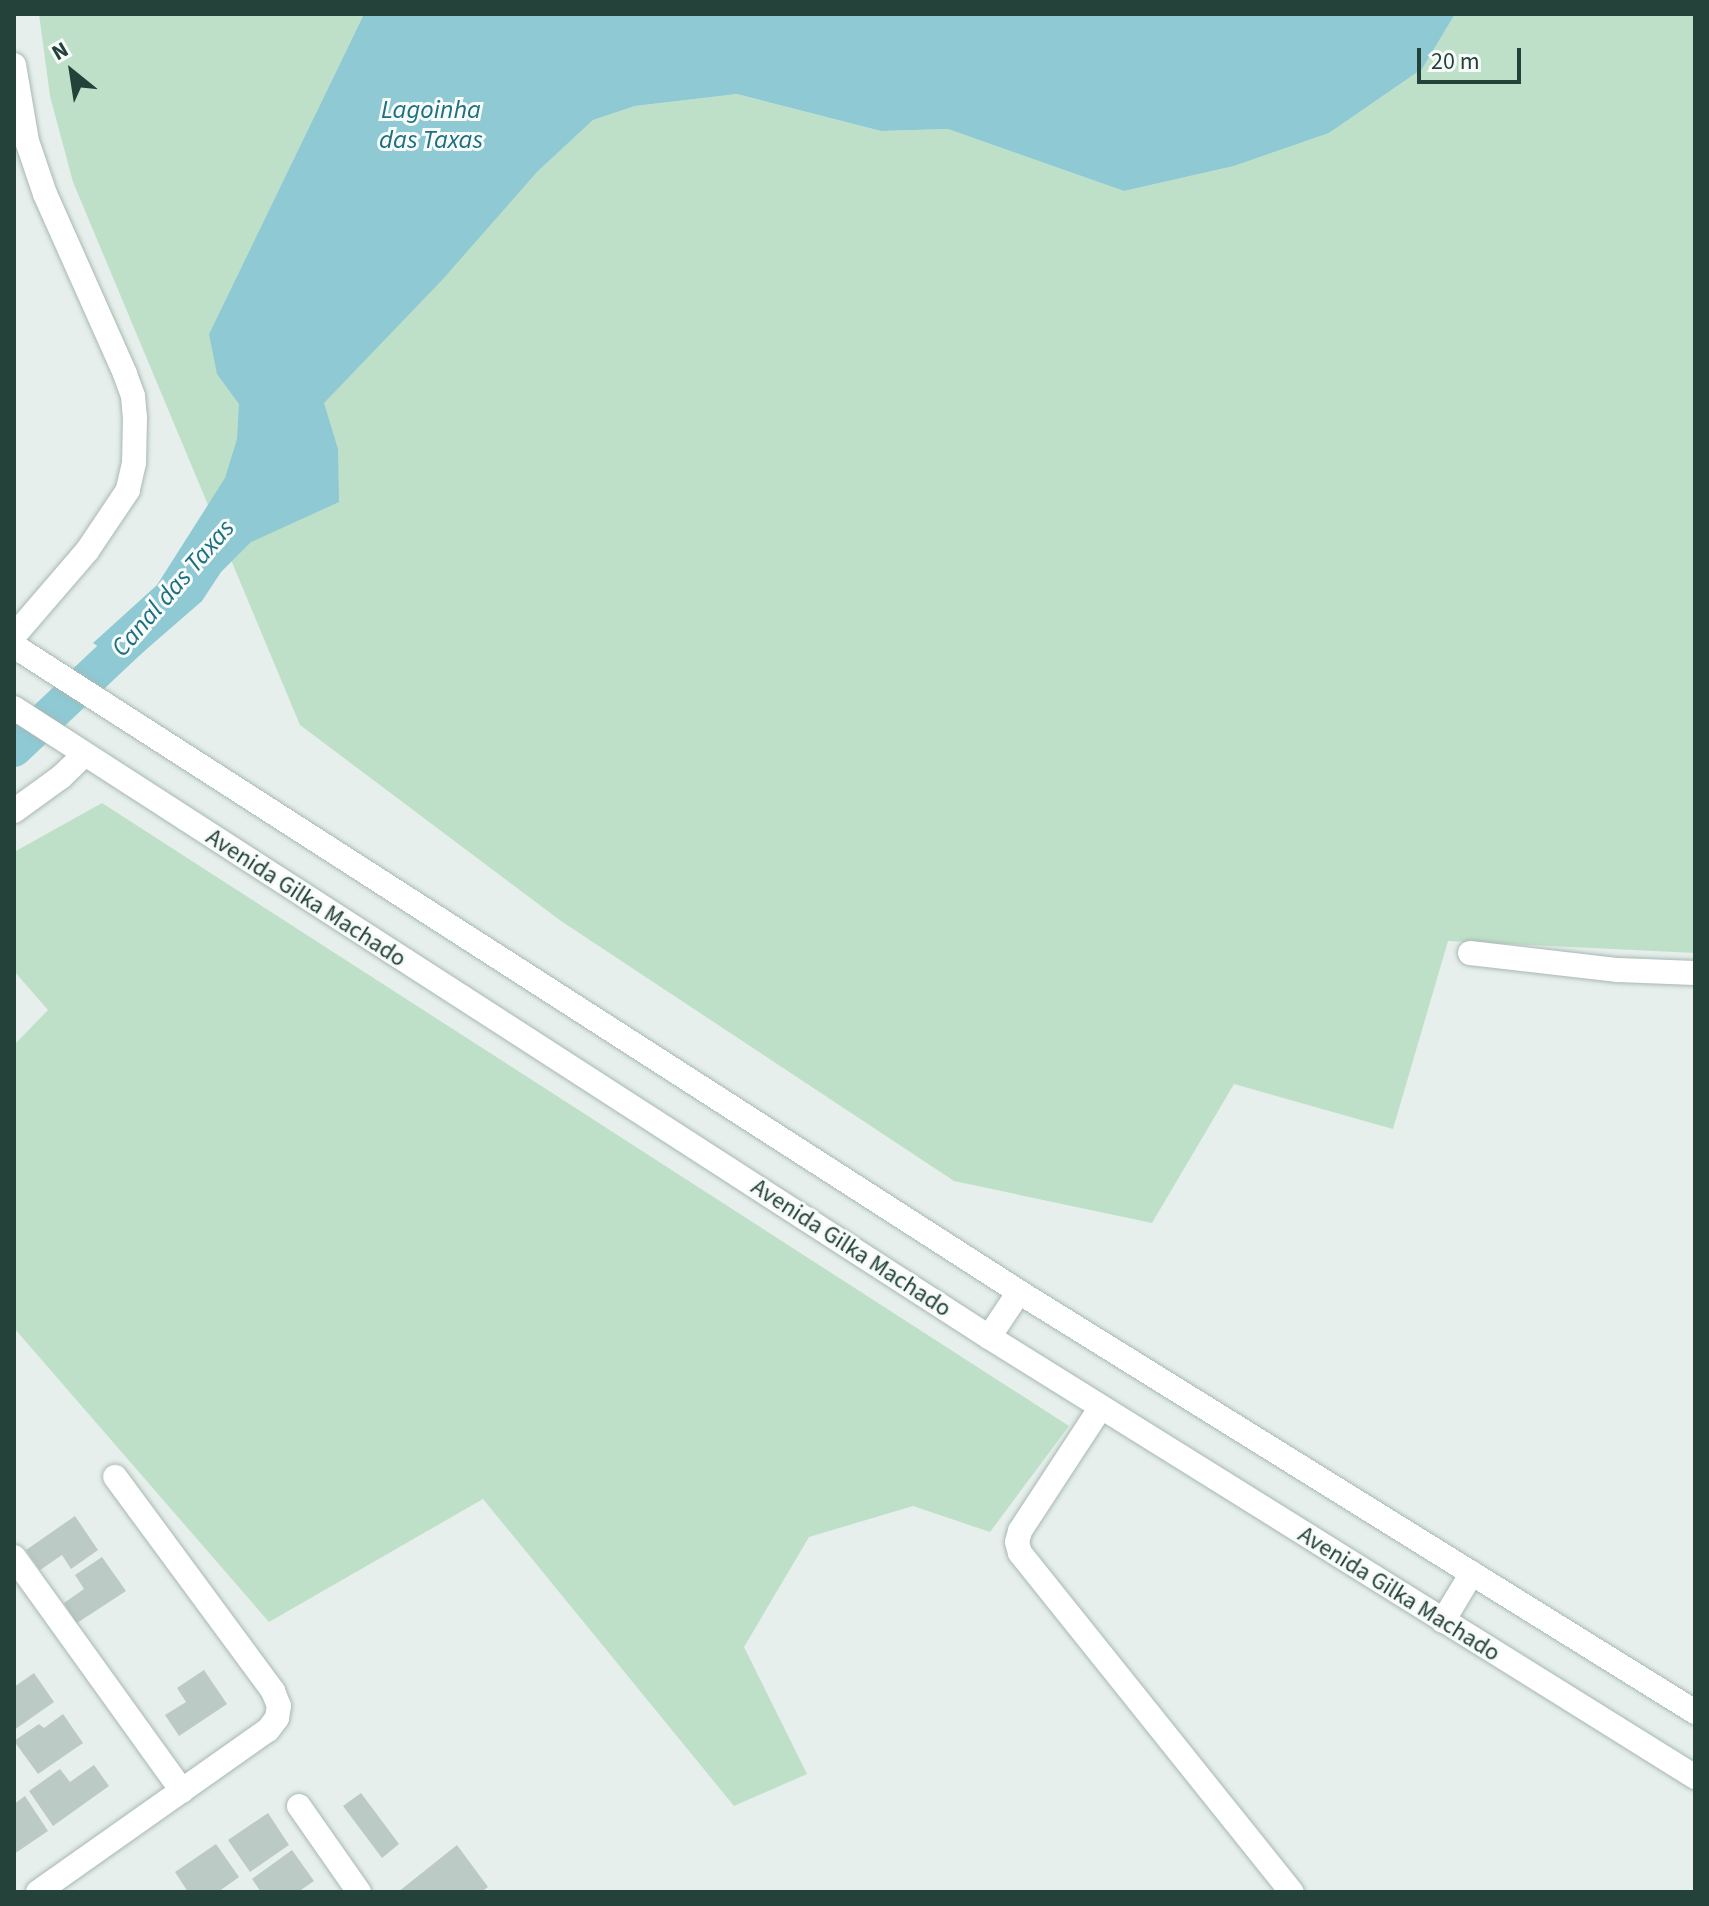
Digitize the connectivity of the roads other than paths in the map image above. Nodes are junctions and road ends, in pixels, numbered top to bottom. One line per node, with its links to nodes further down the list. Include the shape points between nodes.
1 (14, 65): 2 (street, via 27,141 45,194 125,374 135,417 128,490 87,551)
2 (14, 636)
3 (14, 646): 9 (street)
4 (14, 708): 5 (street, Avenida Gilka Machado)
5 (84, 755): 6 (street); 10 (street, Avenida Gilka Machado)
6 (14, 811)
7 (1470, 953): 8 (street)
8 (1695, 973)
9 (1019, 1292): 10 (street); 14 (street)
10 (989, 1337): 11 (street, Avenida Gilka Machado)
11 (1101, 1407): 15 (street, Avenida Gilka Machado); 22 (street, via 1020,1531 1020,1553)
12 (115, 1477): 18 (street, via 279,1706 268,1730)
13 (14, 1557): 18 (street)
14 (1472, 1573): 15 (street); 16 (street)
15 (1443, 1621): 17 (street, Avenida Gilka Machado)
16 (1695, 1712)
17 (1695, 1777)
18 (182, 1791): 20 (street)
19 (299, 1806): 21 (street)
20 (38, 1892)
21 (359, 1892)
22 (1292, 1892)

